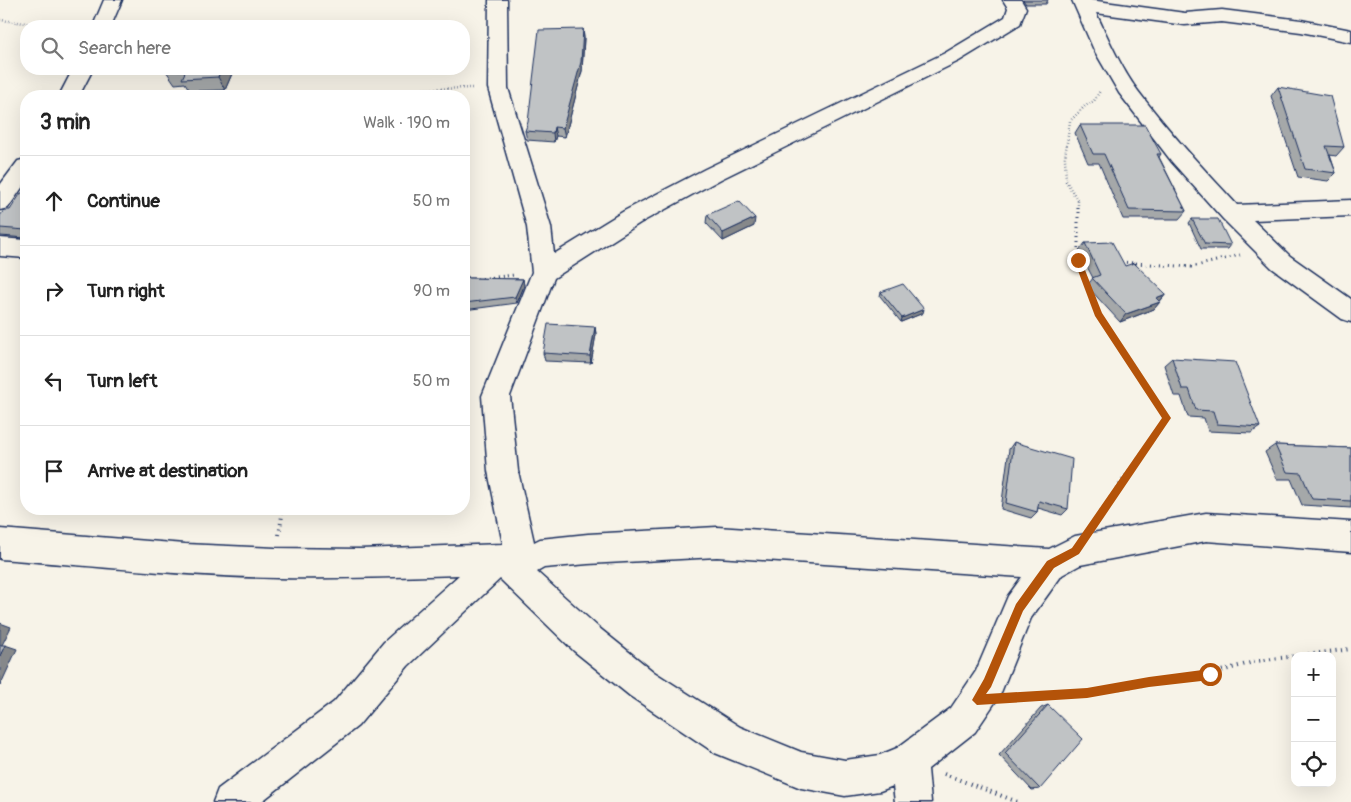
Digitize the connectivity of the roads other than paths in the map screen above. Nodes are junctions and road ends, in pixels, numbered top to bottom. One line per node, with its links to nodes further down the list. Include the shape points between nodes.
1 (113, 0): 5 (street)
2 (498, 0): 15 (street, via 498,88 539,227)
3 (1012, 0): 15 (street, via 1017,8 1013,20 952,56 713,174 632,217)
4 (1082, 3): 6 (street, via 1186,19 1222,16); 12 (street, via 1104,50 1130,93 1180,157)
5 (105, 20)
6 (1351, 36)
7 (80, 75): 8 (street)
8 (72, 90)
9 (20, 174): 10 (street)
10 (0, 202)
11 (1351, 208): 12 (street)
12 (1231, 213): 16 (street, via 1281,262)
13 (0, 247): 14 (street)
14 (20, 248)
15 (544, 272): 20 (street, via 496,396)
16 (1351, 312)
17 (1351, 537): 19 (street, via 1206,527)
18 (0, 544): 20 (street, via 274,563)
19 (1063, 558): 20 (street, via 717,542 588,549); 21 (street, via 1019,607 988,683 963,720)
20 (512, 560): 21 (street, via 586,639 642,684 728,740 801,770 845,778 880,773); 22 (street, via 396,654 346,714)
21 (909, 760): 23 (street)
22 (231, 802)
23 (913, 802)

